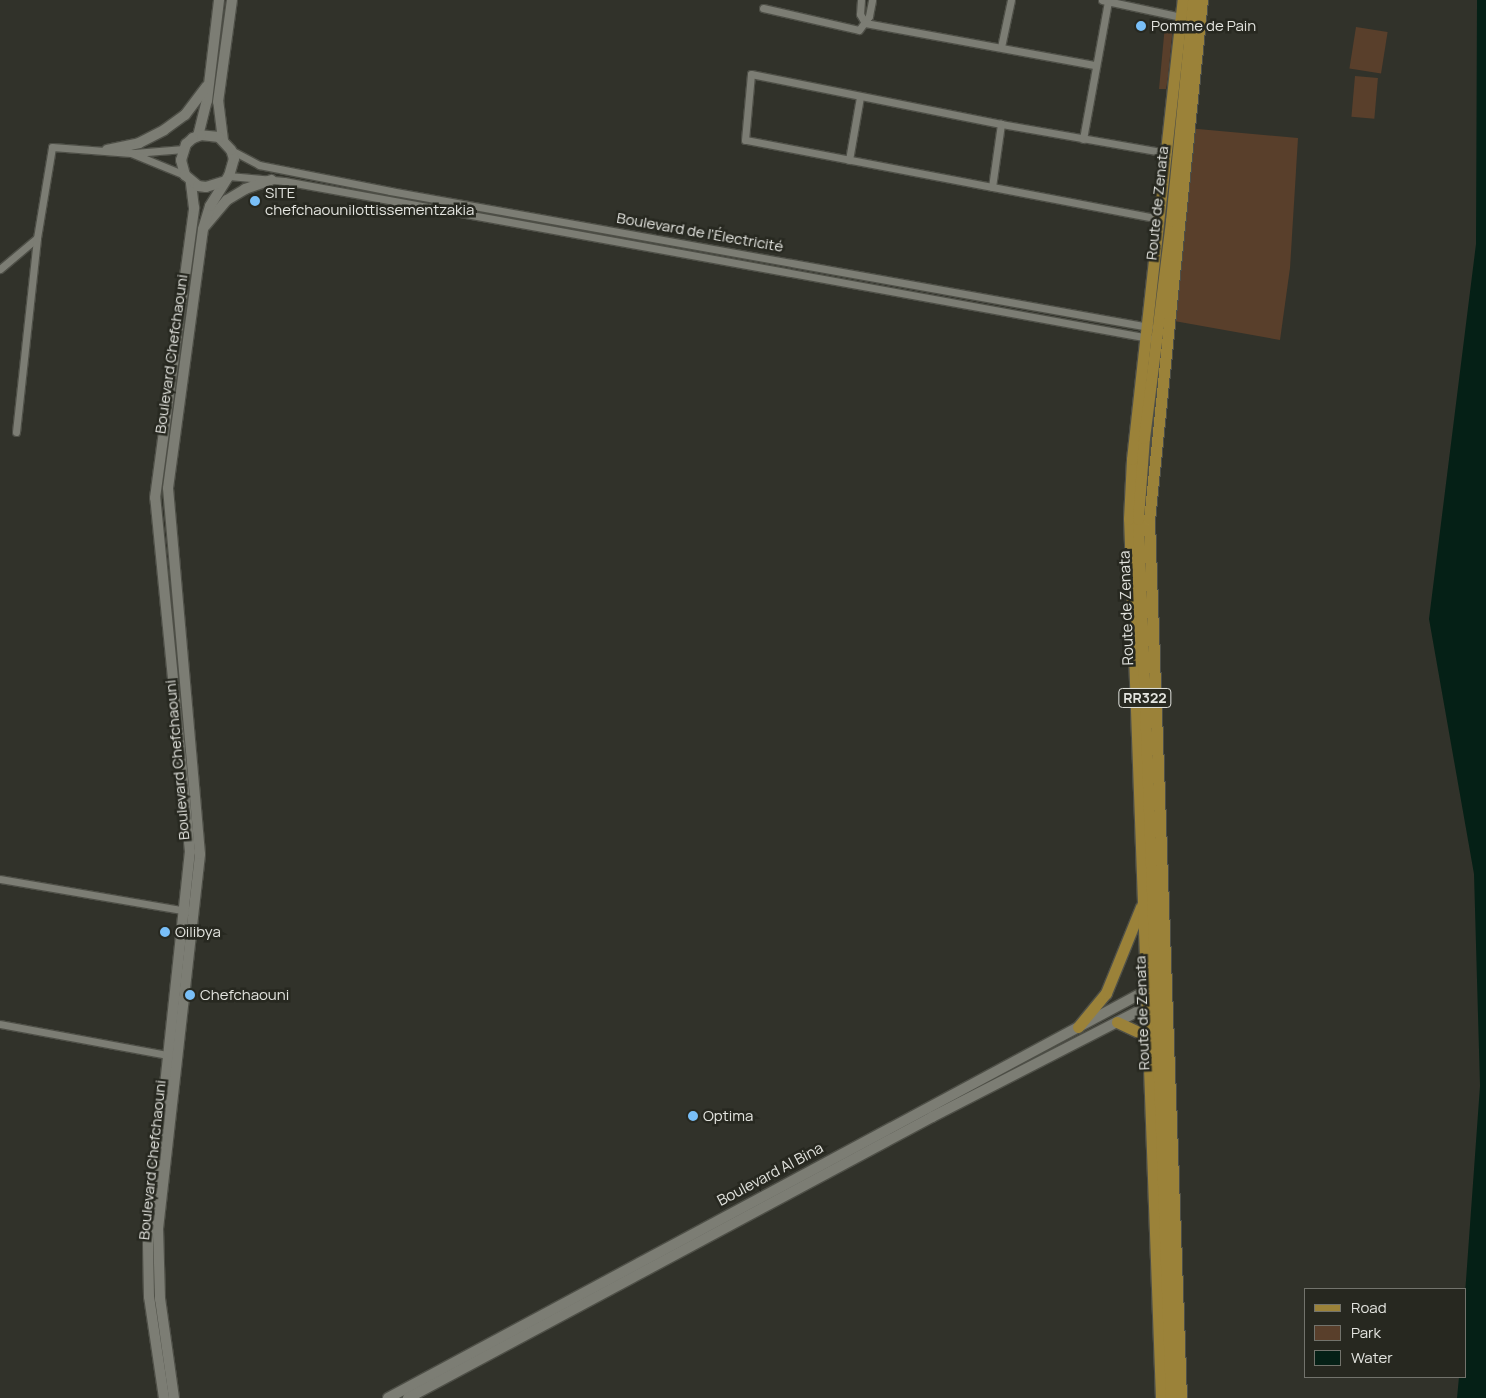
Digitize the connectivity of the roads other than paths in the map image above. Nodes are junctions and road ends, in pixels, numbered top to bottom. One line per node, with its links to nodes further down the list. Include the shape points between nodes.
1 (219, 0): 16 (street)
2 (232, 0): 21 (street, via 218,102)
3 (861, 0): 13 (street, via 860,14)
4 (872, 0): 13 (street)
5 (1011, 0): 14 (street)
6 (1183, 0): 12 (main road, Route de Zenata / RR322)
7 (1187, 0): 36 (main road, Route de Zenata / RR322)
8 (1193, 0): 36 (main road, Route de Zenata / RR322)
9 (1202, 0): 36 (main road, Route de Zenata / RR322)
10 (1105, 1): 12 (street); 15 (street)
11 (763, 8): 13 (street, via 855,30 862,29)
12 (1181, 17): 25 (main road, Route de Zenata / RR322)
13 (865, 23): 14 (street)
14 (1000, 46): 15 (street)
15 (1094, 65): 20 (street)
16 (209, 83): 19 (street); 23 (street, via 186,115 164,130 139,142)
17 (860, 96): 18 (street); 27 (street); 27 (street, via 751,74 745,140)
18 (1002, 124): 20 (street); 31 (street)
19 (198, 136): 21 (street, via 210,134); 22 (street)
20 (1082, 139): 25 (street)
21 (223, 140): 24 (street)
22 (184, 149): 26 (street); 28 (street, Boulevard Chefchaouni, via 181,160)
23 (107, 150): 26 (street); 34 (street, via 52,147)
24 (232, 150): 29 (street, Boulevard Chefchaouni, via 233,168); 36 (street, Boulevard de l'Électricité, via 259,164 390,191)
25 (1167, 153): 32 (main road, Route de Zenata / RR322)
26 (131, 154): 28 (street)
27 (849, 160): 31 (street)
28 (188, 178): 29 (street, via 206,187); 40 (street, Boulevard Chefchaouni, via 194,208 155,498 190,852)
29 (226, 179): 30 (street, Boulevard de l'Électricité); 33 (street, Boulevard Chefchaouni, via 210,206)
30 (270, 180): 33 (street, via 227,200); 36 (street, Boulevard de l'Électricité)
31 (992, 187): 32 (street)
32 (1160, 219): 36 (main road, Route de Zenata / RR322)
33 (203, 229): 41 (street, Boulevard Chefchaouni, via 168,506 199,820 200,854)
34 (37, 238): 35 (street); 37 (street)
35 (0, 268)
36 (1156, 334): 39 (main road, Route de Zenata / RR322, via 1132,459 1129,519); 42 (main road, Route de Zenata / RR322, via 1149,538); 42 (main road, Route de Zenata / RR322, via 1137,457 1134,537)
37 (16, 432)
38 (0, 879): 40 (street)
39 (1142, 903): 42 (main road, Route de Zenata / RR322); 46 (main road, via 1118,971 1106,993)
40 (182, 910): 41 (street); 48 (street, Boulevard Chefchaouni)
41 (193, 912): 50 (street, Boulevard Chefchaouni, via 158,1229 160,1299)
42 (1156, 986): 43 (main road, Route de Zenata / RR322); 43 (main road, Route de Zenata / RR322); 46 (street, Boulevard Al Bina)
43 (1156, 1002): 44 (street, Boulevard Al Bina); 47 (main road, Route de Zenata / RR322); 54 (main road, Route de Zenata / RR322); 55 (main road, Route de Zenata / RR322); 56 (main road, Route de Zenata / RR322)
44 (1117, 1022): 47 (main road); 52 (street, Boulevard Al Bina)
45 (0, 1024): 48 (street)
46 (1078, 1027): 51 (street, Boulevard Al Bina)
47 (1149, 1037): 53 (main road, Route de Zenata / RR322)
48 (167, 1055): 49 (street, Boulevard Chefchaouni, via 148,1244 149,1297)
49 (164, 1398)
50 (174, 1398)
51 (388, 1398)
52 (408, 1398)
53 (1161, 1398)
54 (1165, 1398)
55 (1171, 1398)
56 (1181, 1398)

